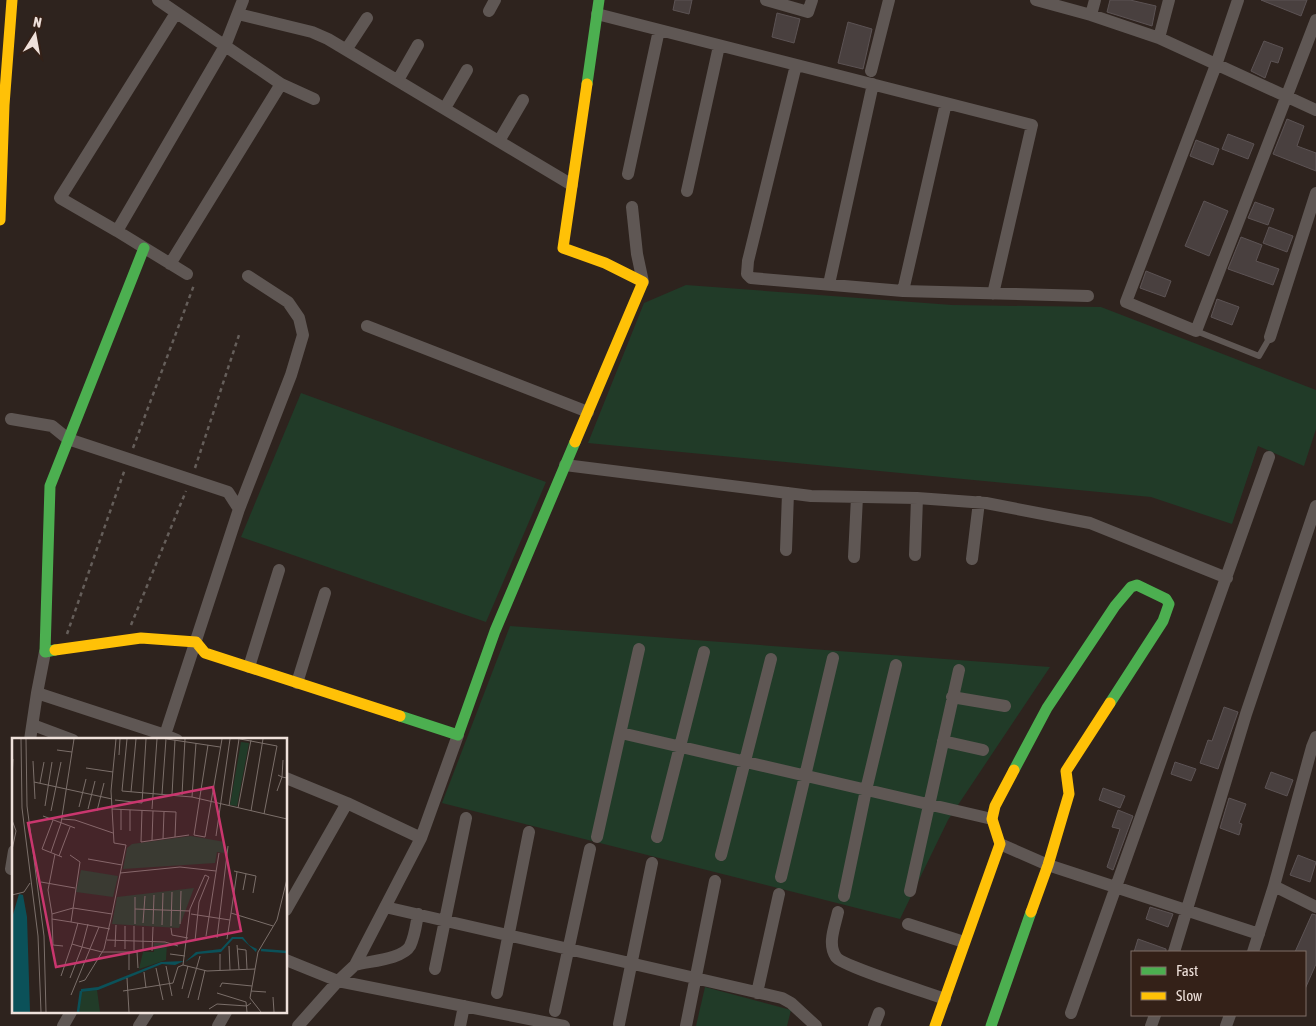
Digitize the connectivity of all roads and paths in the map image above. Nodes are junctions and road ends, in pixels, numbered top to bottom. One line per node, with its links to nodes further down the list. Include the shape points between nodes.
1 (12, 0): 43 (main road)
2 (158, 0): 12 (street)
3 (243, 0): 13 (street)
4 (600, 0): 14 (main road)
5 (766, 0): 6 (street, via 808,12)
6 (812, 0)
7 (890, 0): 27 (street)
8 (1036, 0): 15 (street)
9 (1095, 0): 15 (street)
10 (1169, 0): 19 (street)
11 (1238, 0): 25 (street)
12 (176, 13): 21 (street); 44 (street, via 60,198)
13 (238, 14): 21 (street); 23 (street, via 312,32)
14 (597, 14): 18 (street); 39 (main road)
15 (1091, 15): 19 (street)
16 (366, 18): 23 (street)
17 (1316, 20): 31 (street)
18 (659, 30): 22 (street); 38 (street)
19 (1159, 38): 25 (street)
20 (418, 45): 28 (street)
21 (225, 46): 29 (street); 44 (street)
22 (719, 46): 24 (street); 40 (street)
23 (346, 50): 28 (street)
24 (796, 65): 30 (street); 50 (street, via 747,274 751,278)
25 (1216, 65): 31 (street); 55 (street, via 1126,302)
26 (467, 70): 35 (street)
27 (872, 71)
28 (398, 80): 35 (street)
29 (281, 84): 32 (street); 46 (street)
30 (873, 84): 34 (street); 50 (street)
31 (1288, 97): 36 (street); 55 (street)
32 (314, 99)
33 (522, 100): 37 (street)
34 (946, 103): 51 (street); 52 (street, via 1032,125)
35 (445, 108): 37 (street)
36 (1316, 110)
37 (499, 140): 39 (street)
38 (628, 174)
39 (572, 185): 49 (main road, via 563,248 605,263)
40 (687, 191)
41 (1316, 193): 56 (street)
42 (632, 207): 49 (street)
43 (0, 220)
44 (117, 231): 45 (street)
45 (144, 248): 46 (street); 59 (main road)
46 (170, 264): 47 (street)
47 (187, 274)
48 (248, 276): 67 (street, via 288,302 299,318 303,335 291,375)
49 (643, 282): 57 (main road)
50 (829, 284): 51 (street)
51 (903, 291): 52 (street)
52 (993, 294): 53 (street)
53 (1088, 296)
54 (367, 326): 57 (street)
55 (1196, 331): 56 (lane, via 1260,356)
56 (1270, 337)
57 (588, 412): 61 (main road)
58 (11, 419): 59 (street, via 52,426)
59 (68, 439): 67 (street, via 228,492); 77 (main road, via 50,486)
60 (1269, 457): 73 (street)
61 (566, 466): 62 (street); 90 (main road, via 495,631)
62 (788, 494): 63 (street); 68 (street)
63 (857, 498): 64 (street); 70 (street)
64 (917, 498): 65 (street); 69 (street)
65 (978, 502): 71 (street); 73 (street, via 1090,523)
66 (1316, 506): 126 (street, via 1246,714)
67 (239, 509): 75 (street)
68 (786, 550)
69 (915, 555)
70 (854, 557)
71 (972, 559)
72 (279, 570): 82 (street)
73 (1227, 578): 118 (street)
74 (325, 593): 84 (street)
75 (196, 642): 77 (main road, via 141,638); 82 (main road, via 205,653); 93 (street)
76 (640, 649): 89 (street)
77 (45, 652): 85 (street)
78 (704, 652): 96 (street)
79 (833, 658): 99 (street)
80 (771, 659): 98 (street)
81 (896, 665): 101 (street)
82 (248, 667): 84 (main road)
83 (959, 670): 86 (street)
84 (297, 683): 90 (main road)
85 (37, 693): 88 (street); 93 (street)
86 (952, 697): 87 (street); 95 (street)
87 (1005, 706)
88 (33, 725): 91 (street); 92 (street)
89 (621, 734): 96 (street); 107 (street)
90 (458, 735): 109 (street)
91 (30, 738)
92 (68, 738)
93 (171, 738)
94 (1316, 738): 117 (street)
95 (943, 741): 97 (street); 103 (street)
96 (680, 746): 98 (street); 108 (street)
97 (983, 750)
98 (744, 763): 99 (street); 112 (street)
99 (806, 776): 101 (street); 115 (street)
100 (288, 779): 102 (street)
101 (866, 790): 103 (street); 121 (street)
102 (347, 803): 109 (street); 122 (street)
103 (929, 803): 105 (street); 119 (street)
104 (466, 818): 128 (street)
105 (992, 819): 110 (main road); 114 (main road, via 995,806 1047,708 1115,606 1131,587 1137,586 1166,599 1169,604 1160,627 1066,771 1069,794)
106 (529, 832): 131 (street)
107 (597, 837)
108 (657, 837)
109 (421, 838): 123 (street)
110 (1000, 844): 114 (street); 132 (main road)
111 (590, 849): 133 (street)
112 (721, 855)
113 (652, 864): 137 (street)
114 (1048, 864): 118 (street); 164 (main road)
115 (781, 876)
116 (716, 881): 140 (street)
117 (1274, 886): 124 (street); 130 (street)
118 (1116, 888): 126 (street); 148 (street)
119 (910, 891)
120 (779, 894): 142 (street)
121 (844, 896)
122 (288, 906)
123 (385, 907): 127 (street); 138 (street)
124 (1316, 907)
125 (838, 912): 144 (street, via 832,941 837,960)
126 (1186, 912): 130 (street); 134 (street)
127 (418, 914): 128 (street); 138 (street, via 410,947 398,956)
128 (445, 920): 131 (street); 139 (street)
129 (908, 924): 132 (street)
130 (1259, 934): 135 (street)
131 (508, 935): 133 (street); 143 (street)
132 (964, 942): 144 (main road)
133 (568, 949): 137 (street); 146 (street)
134 (1174, 951)
135 (1253, 951)
136 (288, 961): 141 (street)
137 (632, 964): 140 (street); 153 (street)
138 (355, 965): 141 (street)
139 (435, 969)
140 (696, 978): 142 (street); 160 (street)
141 (338, 981): 145 (street); 157 (street)
142 (757, 992): 161 (street, via 791,1003)
143 (497, 993)
144 (945, 999): 163 (main road)
145 (464, 1006): 152 (street); 158 (street)
146 (555, 1011)
147 (879, 1013): 162 (street)
148 (1071, 1013)
149 (70, 1014): 154 (street)
150 (147, 1014): 155 (street)
151 (225, 1014): 156 (street)
152 (523, 1022): 159 (street)
153 (619, 1024)
154 (63, 1026)
155 (139, 1026)
156 (218, 1026)
157 (298, 1026)
158 (460, 1026)
159 (564, 1026)
160 (686, 1026)
161 (816, 1026)
162 (874, 1026)
163 (935, 1026)
164 (991, 1026)

